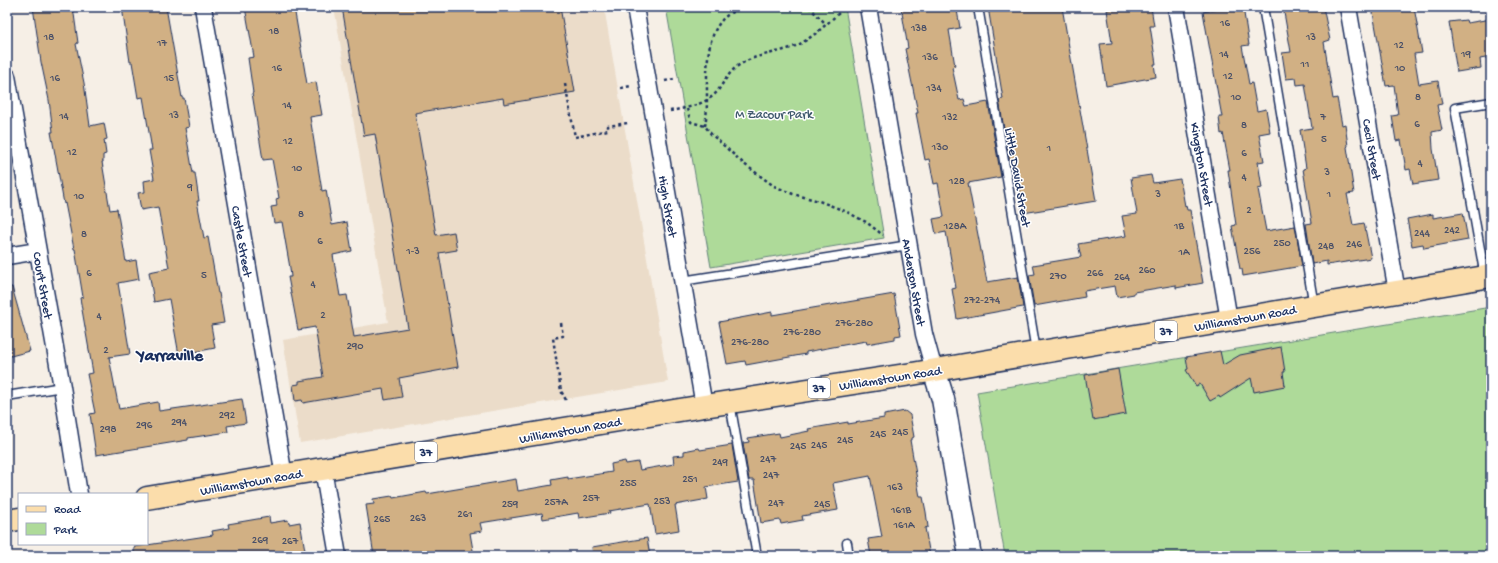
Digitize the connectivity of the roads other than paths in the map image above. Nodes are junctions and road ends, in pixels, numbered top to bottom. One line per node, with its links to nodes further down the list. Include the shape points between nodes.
1 (203, 7): 25 (street, Castle Street)
2 (635, 7): 14 (street, High Street)
3 (868, 7): 10 (street, Anderson Street)
4 (978, 7): 18 (lane, Little David Street)
5 (1176, 7): 17 (street, Kingston Street)
6 (1263, 7): 16 (lane)
7 (1348, 7): 15 (street, Cecil Street)
8 (7, 76): 11 (street, Court Street)
9 (1491, 102): 13 (lane, via 1455,108)
10 (909, 245): 14 (lane); 19 (street, Anderson Street, via 926,342)
11 (38, 251): 12 (street); 20 (street, Court Street)
12 (7, 256)
13 (1488, 277): 15 (main road, Williamstown Road / 37)
14 (682, 281): 23 (street, High Street)
15 (1397, 292): 16 (main road, Williamstown Road / 37)
16 (1314, 306): 17 (main road, Williamstown Road / 37)
17 (1229, 320): 18 (main road, Williamstown Road / 37)
18 (1036, 352): 19 (main road, Williamstown Road / 37)
19 (934, 370): 22 (main road, Williamstown Road / 37); 34 (street, Anderson Street, via 943,399)
20 (62, 387): 21 (lane); 26 (street, Court Street)
21 (7, 396)
22 (730, 402): 23 (main road, Williamstown Road / 37); 32 (lane)
23 (704, 406): 24 (main road, Williamstown Road / 37)
24 (323, 468): 25 (main road, Williamstown Road / 37); 31 (street)
25 (284, 476): 27 (main road, Williamstown Road / 37)
26 (79, 493)
27 (148, 498)
28 (18, 519): 29 (main road)
29 (7, 521)
30 (847, 543): 33 (lane)
31 (338, 556)
32 (758, 556)
33 (849, 556)
34 (970, 556)

